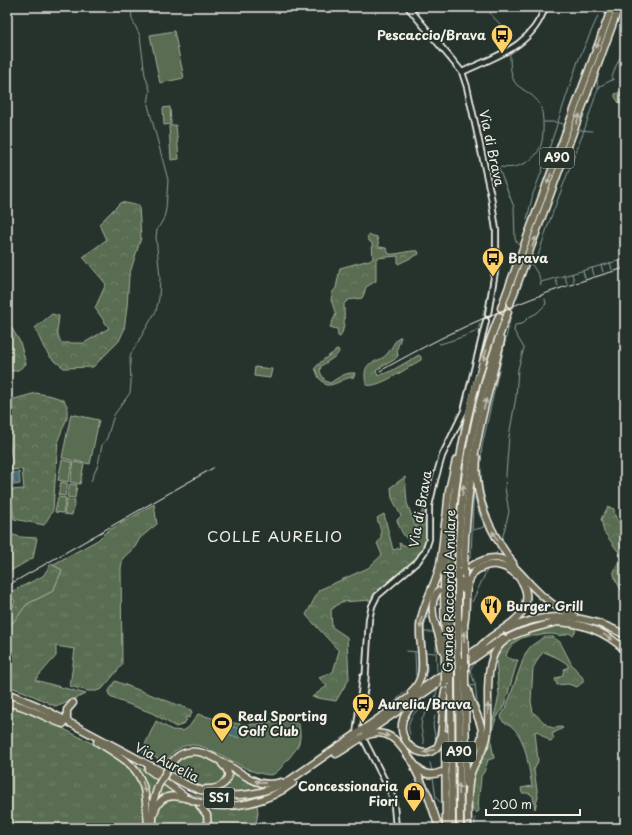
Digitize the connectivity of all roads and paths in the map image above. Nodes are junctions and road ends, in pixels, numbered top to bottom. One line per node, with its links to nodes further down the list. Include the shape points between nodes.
1 (408, 7): 5 (street, Via di Brava)
2 (545, 7): 5 (street, via 533,31 525,40)
3 (612, 7): 7 (highway, A90, one-way to 7)
4 (619, 7): 6 (highway, A90, one-way to 4)
5 (462, 72): 8 (street, Via di Brava, via 470,98 496,226 496,265)
6 (510, 304)
7 (501, 308)
8 (488, 314)
9 (499, 316): 12 (highway, Grande Raccordo Anulare / A90, one-way to 12, via 472,399)
10 (486, 321): 36 (street, Via di Brava, via 464,411 442,456 435,480 429,506 427,547 421,558 374,601 369,619 367,662)
11 (480, 427): 16 (highway, via 468,496 465,534); 17 (highway, one-way to 11, via 493,534 480,501 477,462); 27 (highway, Grande Raccordo Anulare / A90, bridge, via 507,314 485,379 471,437 461,501 458,656)
12 (466, 428): 13 (highway, via 453,471); 26 (highway, Grande Raccordo Anulare / A90, bridge, via 455,493 452,530)
13 (446, 517): 18 (highway, bridge, via 444,580); 35 (highway, one-way to 35, via 439,569 420,624 420,680 412,692)
14 (497, 561): 15 (highway); 17 (highway, via 506,561); 23 (highway, via 509,568 521,581 526,593 526,603 517,618)
15 (484, 563): 16 (highway); 20 (highway, via 468,582)
16 (467, 567): 20 (highway, bridge, via 464,574)
17 (517, 568): 21 (highway, via 532,586 558,608)
18 (441, 590): 26 (highway); 26 (highway, via 433,599 432,608)
19 (556, 622): 24 (highway, one-way to 24, via 578,624 593,629); 25 (highway, via 536,624 514,632); 62 (highway, one-way to 19, via 470,777 488,734 488,677 492,658 500,645 513,635)
20 (464, 624): 25 (highway, one-way to 20)
21 (600, 624): 22 (highway); 23 (highway, via 568,617 538,618 513,627)
22 (625, 635)
23 (479, 648): 25 (highway)
24 (625, 650)
25 (468, 656): 27 (highway, bridge)
26 (447, 663): 28 (highway, bridge); 60 (highway, Grande Raccordo Anulare / A90, bridge, via 452,681)
27 (463, 675): 40 (highway, via 482,730 480,742); 61 (highway, Grande Raccordo Anulare / A90, one-way to 27); 62 (highway)
28 (439, 684): 28 (highway, one-way to 28, via 442,735 436,749 423,753 408,744 402,736 402,720 411,707); 35 (highway, Via Aurelia / SS1); 41 (highway, Via Aurelia / SS1); 59 (highway)
29 (7, 693): 39 (highway, Via Aurelia / SS1, via 38,706)
30 (7, 697): 34 (highway, Via Aurelia / SS1)
31 (7, 703): 34 (highway, via 19,705 48,719)
32 (73, 703): 34 (highway, via 67,710)
33 (54, 709): 34 (highway)
34 (65, 721): 38 (highway, Via Aurelia / SS1); 39 (highway, via 100,737)
35 (375, 721): 36 (highway, Via Aurelia / SS1)
36 (356, 735): 46 (highway, Via Aurelia / SS1)
37 (364, 740): 57 (street, via 391,793)
38 (97, 742): 44 (highway, Via Aurelia / SS1); 54 (highway, one-way to 54, via 126,761 139,775 145,792)
39 (114, 747): 48 (highway, Via Aurelia / SS1)
40 (471, 752)
41 (336, 754): 43 (highway, one-way to 43, via 369,735 385,734 399,743); 47 (highway, Via Aurelia / SS1)
42 (217, 760): 46 (highway, one-way to 42, via 277,783 260,782); 48 (highway, via 227,771 227,779 223,785 213,789); 49 (highway, bridge, via 204,753 191,751 178,756 170,765)
43 (413, 764): 45 (highway, via 426,774); 58 (highway, via 428,795)
44 (148, 769): 47 (highway, Via Aurelia / SS1, via 192,792 226,799 268,794); 50 (highway)
45 (438, 773)
46 (297, 775): 48 (highway, Via Aurelia / SS1, via 274,788 248,794 219,794)
47 (293, 783): 52 (highway, via 278,793 246,803 222,807)
48 (189, 786)
49 (158, 788): 51 (highway, via 158,796); 53 (highway, via 153,802)
50 (186, 797): 51 (highway, via 174,796); 52 (highway, bridge)
51 (164, 799): 53 (highway, via 156,806)
52 (200, 804): 56 (highway, via 209,822)
53 (152, 820): 55 (highway)
54 (148, 828)
55 (153, 828)
56 (208, 828)
57 (396, 828)
58 (439, 828)
59 (446, 828)
60 (452, 828)
61 (460, 828)
62 (467, 828)

